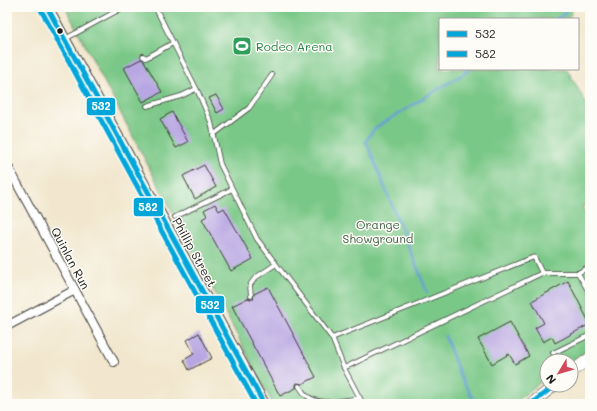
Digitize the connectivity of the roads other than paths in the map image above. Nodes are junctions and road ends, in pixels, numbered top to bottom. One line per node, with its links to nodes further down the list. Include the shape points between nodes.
1 (47, 7): 4 (street, Phillip Street)
2 (124, 7): 4 (lane)
3 (155, 7): 5 (lane)
4 (64, 40): 32 (street, Phillip Street)
5 (173, 43): 6 (lane, via 146,58); 8 (lane)
6 (143, 56)
7 (272, 75): 10 (lane, via 250,108)
8 (196, 89): 9 (lane); 10 (lane)
9 (147, 106)
10 (214, 135): 12 (lane, via 220,164)
11 (7, 165): 18 (street, Quinlan Run)
12 (232, 189): 13 (lane); 14 (lane, via 257,238)
13 (175, 217)
14 (276, 264): 20 (lane, via 255,278 250,285); 23 (lane)
15 (590, 266): 17 (lane)
16 (542, 273): 17 (lane); 23 (lane, via 534,257); 28 (lane)
17 (578, 273): 19 (lane)
18 (75, 290): 21 (street); 26 (street, Quinlan Run)
19 (590, 294)
20 (251, 296)
21 (7, 326)
22 (590, 335): 24 (lane)
23 (332, 338): 28 (lane)
24 (553, 353)
25 (590, 358): 27 (main road)
26 (114, 362)
27 (579, 366)
28 (344, 368): 31 (lane)
29 (299, 386): 31 (lane, via 307,396 318,401)
30 (545, 393): 34 (main road)
31 (360, 398): 33 (lane)
32 (264, 404)
33 (363, 404)
34 (531, 404)

